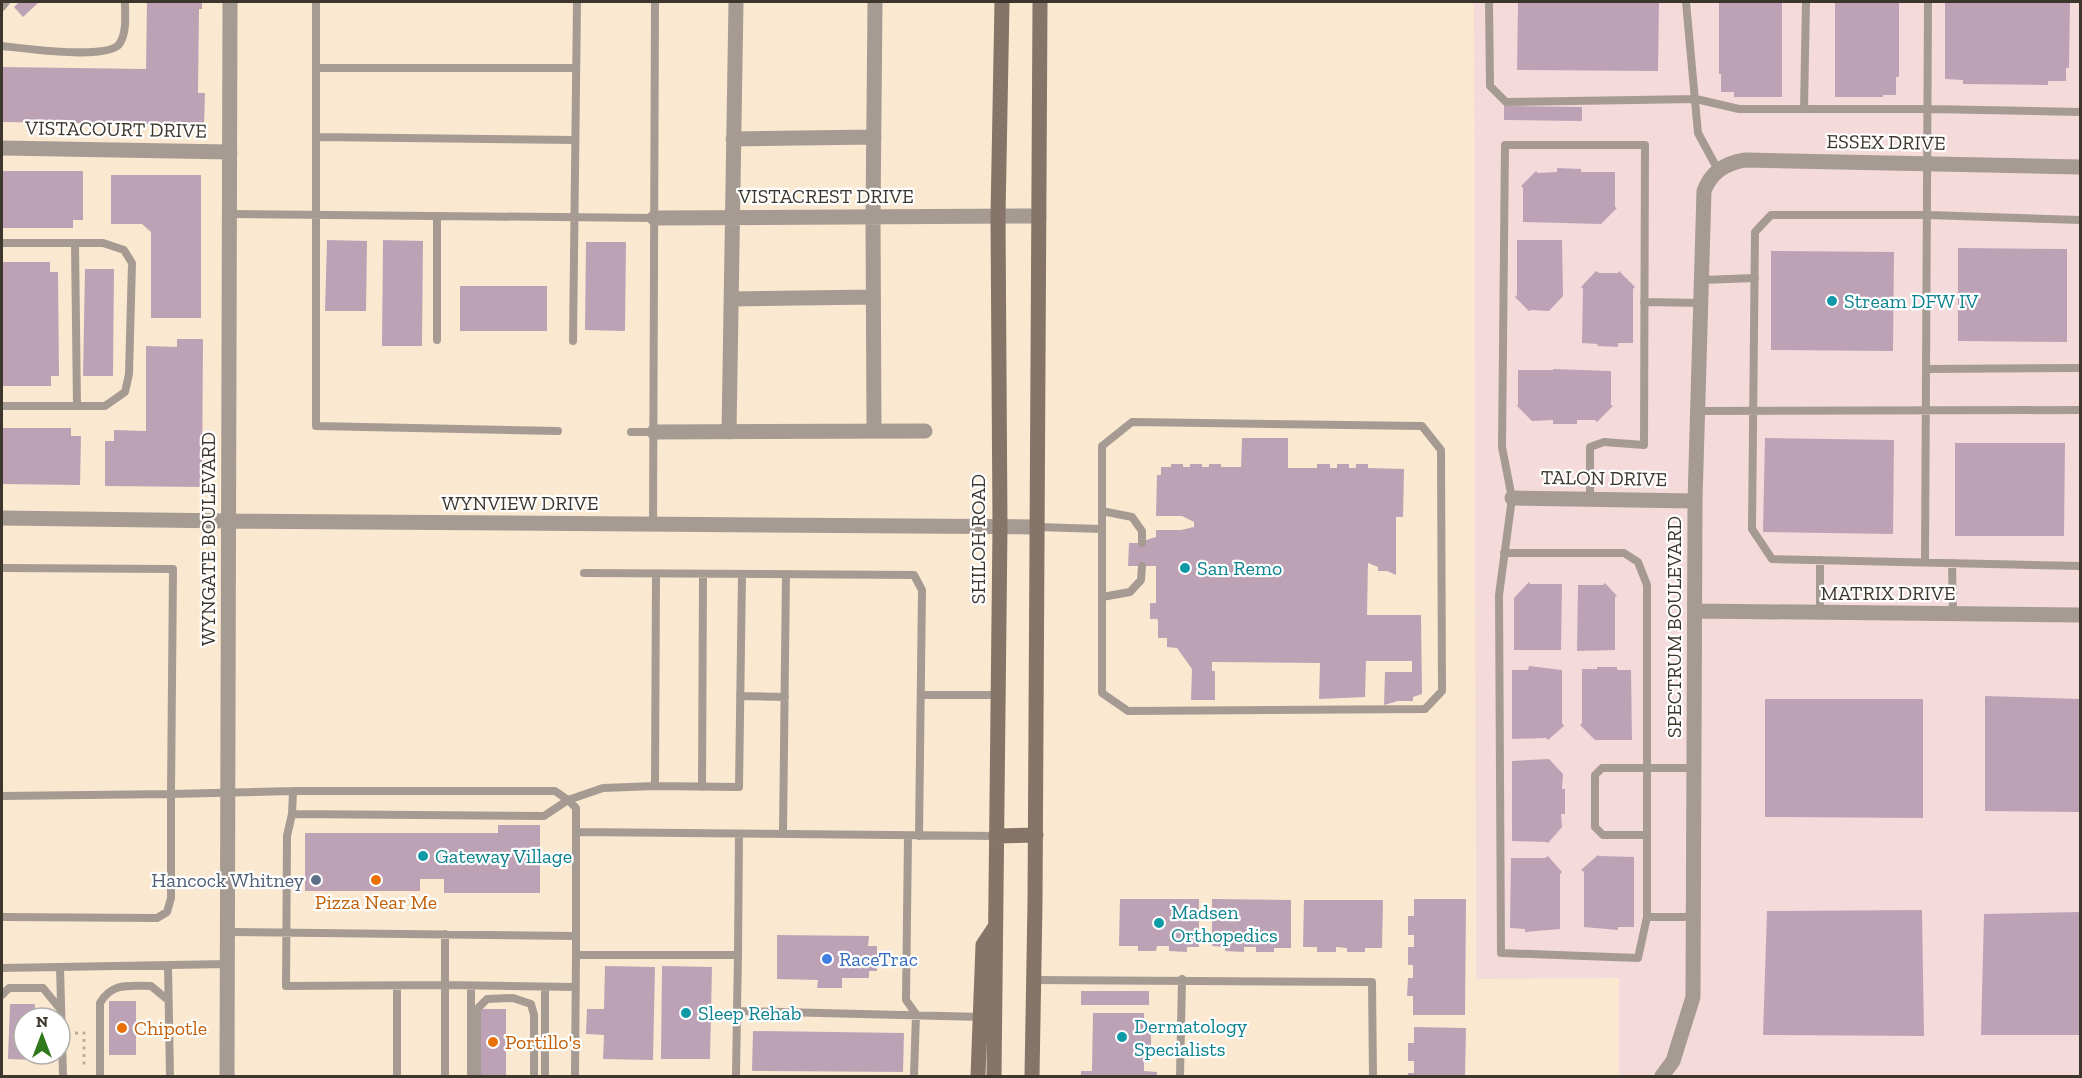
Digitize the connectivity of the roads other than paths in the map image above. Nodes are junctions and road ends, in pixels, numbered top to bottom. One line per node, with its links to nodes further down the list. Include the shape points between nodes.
1 (6, 2): 15 (lane)
2 (125, 2): 16 (lane, via 125,27 114,49 78,54)
3 (230, 2): 28 (street, WYNGATE BOULEVARD)
4 (316, 2): 17 (lane)
5 (577, 2): 18 (lane)
6 (655, 2): 40 (lane)
7 (736, 2): 25 (street)
8 (875, 2): 24 (street)
9 (1002, 2): 35 (main road, SHILOH ROAD)
10 (1040, 2): 36 (main road)
11 (1489, 2): 19 (lane, via 1490,86 1506,102)
12 (1686, 2): 19 (lane)
13 (1806, 2): 20 (lane)
14 (1928, 2): 21 (lane)
15 (2, 7)
16 (2, 46)
17 (316, 68): 18 (lane); 23 (lane)
18 (576, 68): 26 (lane)
19 (1696, 99): 20 (lane, via 1739,109); 31 (lane, via 1698,133)
20 (1804, 109): 21 (lane)
21 (1929, 109): 22 (lane); 29 (lane)
22 (2080, 112)
23 (316, 137): 26 (lane); 33 (lane)
24 (874, 137): 25 (street); 38 (street)
25 (734, 139): 41 (street)
26 (575, 140): 39 (lane)
27 (2, 148): 28 (street, VISTACOURT DRIVE)
28 (230, 152): 32 (street, WYNGATE BOULEVARD)
29 (1928, 164): 30 (street, ESSEX DRIVE); 31 (street, ESSEX DRIVE, via 1745,160); 34 (lane)
30 (2080, 167)
31 (1718, 170): 46 (street, SPECTRUM BOULEVARD, via 1704,191)
32 (230, 214): 33 (lane); 72 (street, WYNGATE BOULEVARD)
33 (316, 215): 37 (lane); 61 (lane, via 316,426)
34 (1928, 215): 42 (lane); 45 (lane, via 1771,215 1755,232); 54 (lane)
35 (998, 216): 36 (street, VISTACREST DRIVE); 38 (street, VISTACREST DRIVE); 74 (main road, SHILOH ROAD)
36 (1039, 216): 75 (main road)
37 (437, 217): 39 (lane); 51 (lane)
38 (873, 217): 41 (street, VISTACREST DRIVE); 47 (street)
39 (574, 218): 40 (lane); 52 (lane)
40 (654, 218): 41 (street, VISTACREST DRIVE); 65 (lane)
41 (732, 218): 48 (street)
42 (2080, 220)
43 (2, 243): 44 (lane)
44 (75, 243): 56 (lane); 56 (lane, via 114,246 124,250 132,263 129,374 125,392 105,406)
45 (1755, 278): 46 (lane); 60 (lane)
46 (1701, 280): 50 (street, SPECTRUM BOULEVARD)
47 (873, 297): 48 (street); 62 (street)
48 (731, 300): 66 (street)
49 (1644, 302): 50 (lane); 67 (lane, via 1645,145 1505,145 1502,447); 68 (lane, via 1644,445 1604,442 1590,447)
50 (1701, 303): 59 (street, SPECTRUM BOULEVARD)
51 (437, 340)
52 (573, 341)
53 (2080, 368): 54 (lane)
54 (1927, 369): 57 (lane)
55 (2, 406): 56 (lane)
56 (78, 406)
57 (1926, 410): 58 (lane); 60 (lane); 80 (lane)
58 (2080, 410)
59 (1697, 411): 60 (lane); 69 (street, SPECTRUM BOULEVARD)
60 (1753, 411): 79 (lane, via 1752,529 1772,559)
61 (558, 431)
62 (874, 431): 63 (street); 66 (street)
63 (925, 431)
64 (631, 432): 65 (lane)
65 (654, 432): 66 (street); 73 (lane)
66 (729, 432)
67 (1512, 498): 68 (street, TALON DRIVE); 78 (lane)
68 (1590, 499): 69 (street, TALON DRIVE)
69 (1695, 501): 91 (street, SPECTRUM BOULEVARD)
70 (1102, 511): 76 (lane); 77 (lane, via 1132,517 1142,531); 90 (lane, via 1102,446 1132,422 1422,426 1441,450 1442,691 1425,709 1128,711 1102,693)
71 (2, 518): 72 (street, WYNVIEW DRIVE)
72 (230, 521): 73 (street, WYNVIEW DRIVE); 104 (street, WYNGATE BOULEVARD)
73 (653, 525): 74 (street, WYNVIEW DRIVE)
74 (1000, 527): 75 (street, WYNVIEW DRIVE); 96 (main road, SHILOH ROAD)
75 (1037, 527): 76 (lane); 116 (main road)
76 (1102, 529): 90 (lane)
77 (1142, 543)
78 (1504, 552): 99 (lane, via 1624,553 1638,562 1647,585); 118 (lane, via 1498,595 1501,953 1638,958)
79 (1820, 560): 80 (lane); 92 (lane)
80 (1925, 562): 81 (lane)
81 (1952, 563): 83 (lane); 93 (lane)
82 (1142, 566): 90 (lane, via 1141,580 1130,592)
83 (2080, 566)
84 (2, 568): 105 (lane, via 173,569)
85 (584, 573): 86 (lane)
86 (656, 574): 87 (lane); 101 (lane)
87 (703, 574): 88 (lane); 102 (lane)
88 (742, 574): 89 (lane); 97 (lane)
89 (786, 574): 95 (lane, via 914,575 922,590); 98 (lane)
90 (1102, 597)
91 (1695, 611): 92 (street, MATRIX DRIVE); 100 (street, SPECTRUM BOULEVARD)
92 (1820, 614): 93 (street, MATRIX DRIVE)
93 (1953, 614): 94 (street, MATRIX DRIVE)
94 (2080, 615)
95 (921, 695): 96 (lane); 114 (lane)
96 (998, 695): 115 (main road, SHILOH ROAD)
97 (740, 696): 98 (lane); 102 (lane, via 739,787)
98 (785, 697): 110 (lane)
99 (1647, 768): 100 (lane); 112 (lane); 112 (lane, via 1602,768 1595,775 1595,827 1603,835)
100 (1694, 768): 119 (street, SPECTRUM BOULEVARD)
101 (655, 786): 102 (lane); 107 (lane, via 603,788)
102 (702, 787)
103 (293, 791): 104 (lane); 107 (lane, via 555,791); 108 (lane)
104 (229, 793): 105 (lane); 120 (street, WYNGATE BOULEVARD)
105 (171, 794): 106 (lane); 117 (lane, via 171,898 167,912 157,918)
106 (2, 796)
107 (568, 800): 108 (lane, via 544,816); 109 (lane, via 576,808)
108 (292, 814): 121 (lane, via 287,836)
109 (576, 832): 111 (lane); 123 (lane)
110 (783, 833): 111 (lane); 113 (lane)
111 (740, 834): 125 (lane)
112 (1647, 835): 118 (lane)
113 (908, 836): 114 (lane); 142 (lane, via 906,1000)
114 (919, 836): 115 (lane)
115 (996, 836): 116 (main road); 143 (main road, SHILOH ROAD, via 995,927 983,945)
116 (1036, 836): 131 (main road)
117 (2, 916)
118 (1647, 917): 119 (lane)
119 (1694, 917): 144 (street, SPECTRUM BOULEVARD, via 1693,997)
120 (228, 932): 121 (lane); 126 (street, WYNGATE BOULEVARD)
121 (286, 933): 122 (lane); 133 (lane, via 286,986)
122 (446, 934): 123 (lane); 132 (lane)
123 (576, 936): 124 (lane)
124 (576, 955): 125 (lane); 136 (lane)
125 (738, 955): 141 (lane)
126 (228, 964): 127 (lane); 147 (street, WYNGATE BOULEVARD)
127 (168, 965): 128 (lane); 138 (lane)
128 (60, 967): 129 (lane); 140 (lane)
129 (2, 968)
130 (1182, 979): 131 (lane); 160 (lane); 161 (lane, via 1372,982)
131 (1034, 980): 159 (main road)
132 (445, 985): 133 (lane); 134 (lane); 149 (lane)
133 (397, 986): 148 (lane)
134 (471, 986): 135 (lane); 150 (lane)
135 (546, 987): 136 (lane); 153 (lane)
136 (576, 987): 154 (lane)
137 (2, 995): 139 (lane, via 9,988 43,988)
138 (168, 1000): 145 (lane, via 151,986 120,986 106,993 100,1004); 146 (lane)
139 (58, 1006)
140 (61, 1006)
141 (737, 1011): 142 (lane); 155 (lane)
142 (916, 1014): 143 (lane); 156 (lane)
143 (987, 1017): 157 (main road); 158 (main road)
144 (1673, 1060): 162 (street, SPECTRUM BOULEVARD); 163 (street)
145 (100, 1077)
146 (170, 1077)
147 (227, 1077)
148 (397, 1077)
149 (445, 1077)
150 (471, 1077)
151 (477, 1077): 152 (lane, via 477,1009 487,999 513,998 531,1004 534,1015)
152 (534, 1077)
153 (545, 1077)
154 (575, 1077)
155 (736, 1077)
156 (914, 1077)
157 (978, 1077)
158 (994, 1077)
159 (1032, 1077)
160 (1180, 1077)
161 (1373, 1077)
162 (1662, 1077)
163 (1679, 1077)

